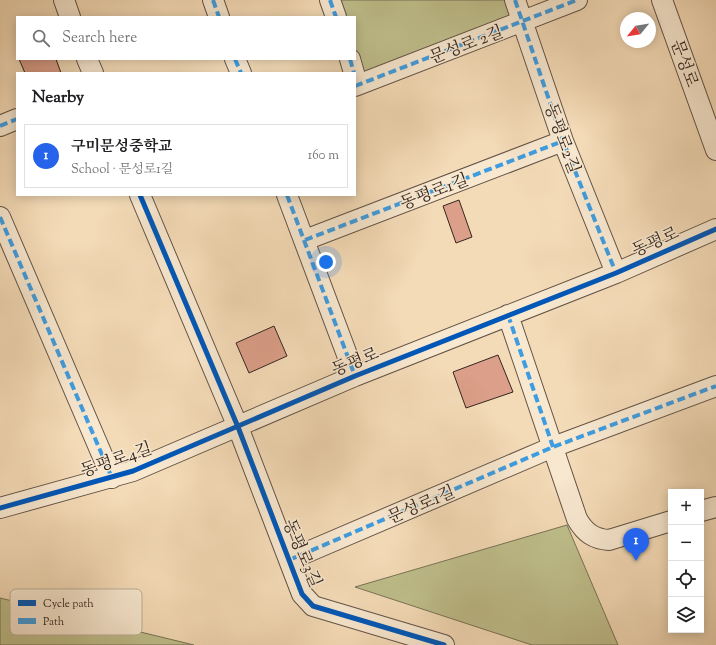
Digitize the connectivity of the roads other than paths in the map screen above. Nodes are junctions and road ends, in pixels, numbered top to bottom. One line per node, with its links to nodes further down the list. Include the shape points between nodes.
1 (64, 0): 7 (street)
2 (213, 0): 8 (street)
3 (330, 0): 9 (street)
4 (515, 0): 10 (street, 동평로2길)
5 (577, 0): 10 (street, 문성로 2길)
6 (662, 0): 21 (street, 문성로)
7 (70, 16)
8 (219, 16)
9 (336, 16)
10 (523, 22): 17 (street, 문성로 2길); 20 (street, 동평로2길)
11 (87, 60): 14 (street)
12 (235, 60): 15 (street)
13 (350, 60): 16 (street)
14 (93, 72)
15 (240, 72)
16 (354, 72)
17 (356, 79)
18 (16, 119): 19 (street)
19 (0, 126)
20 (563, 141): 26 (street, 동평로1길); 27 (street, 동평로2길)
21 (716, 150)
22 (140, 196): 31 (street)
23 (287, 196): 26 (street)
24 (0, 217): 33 (street, 동평로4길)
25 (716, 229): 27 (street, 동평로)
26 (305, 240): 29 (street)
27 (616, 273): 28 (street, 동평로)
28 (508, 315): 29 (street, 동평로); 32 (street)
29 (355, 376): 31 (street, 동평로)
30 (716, 386): 32 (street, 문성로1길)
31 (238, 426): 33 (street, 동평로4길); 38 (street, 동평로3길)
32 (553, 447): 37 (street, via 577,519 590,536 609,540); 38 (street, 문성로1길)
33 (112, 478): 35 (street, 동평로4길)
34 (716, 507): 36 (street)
35 (0, 508)
36 (704, 510)
37 (668, 522)
38 (289, 560): 39 (street, 동평로3길, via 302,594 313,606)
39 (444, 645)

